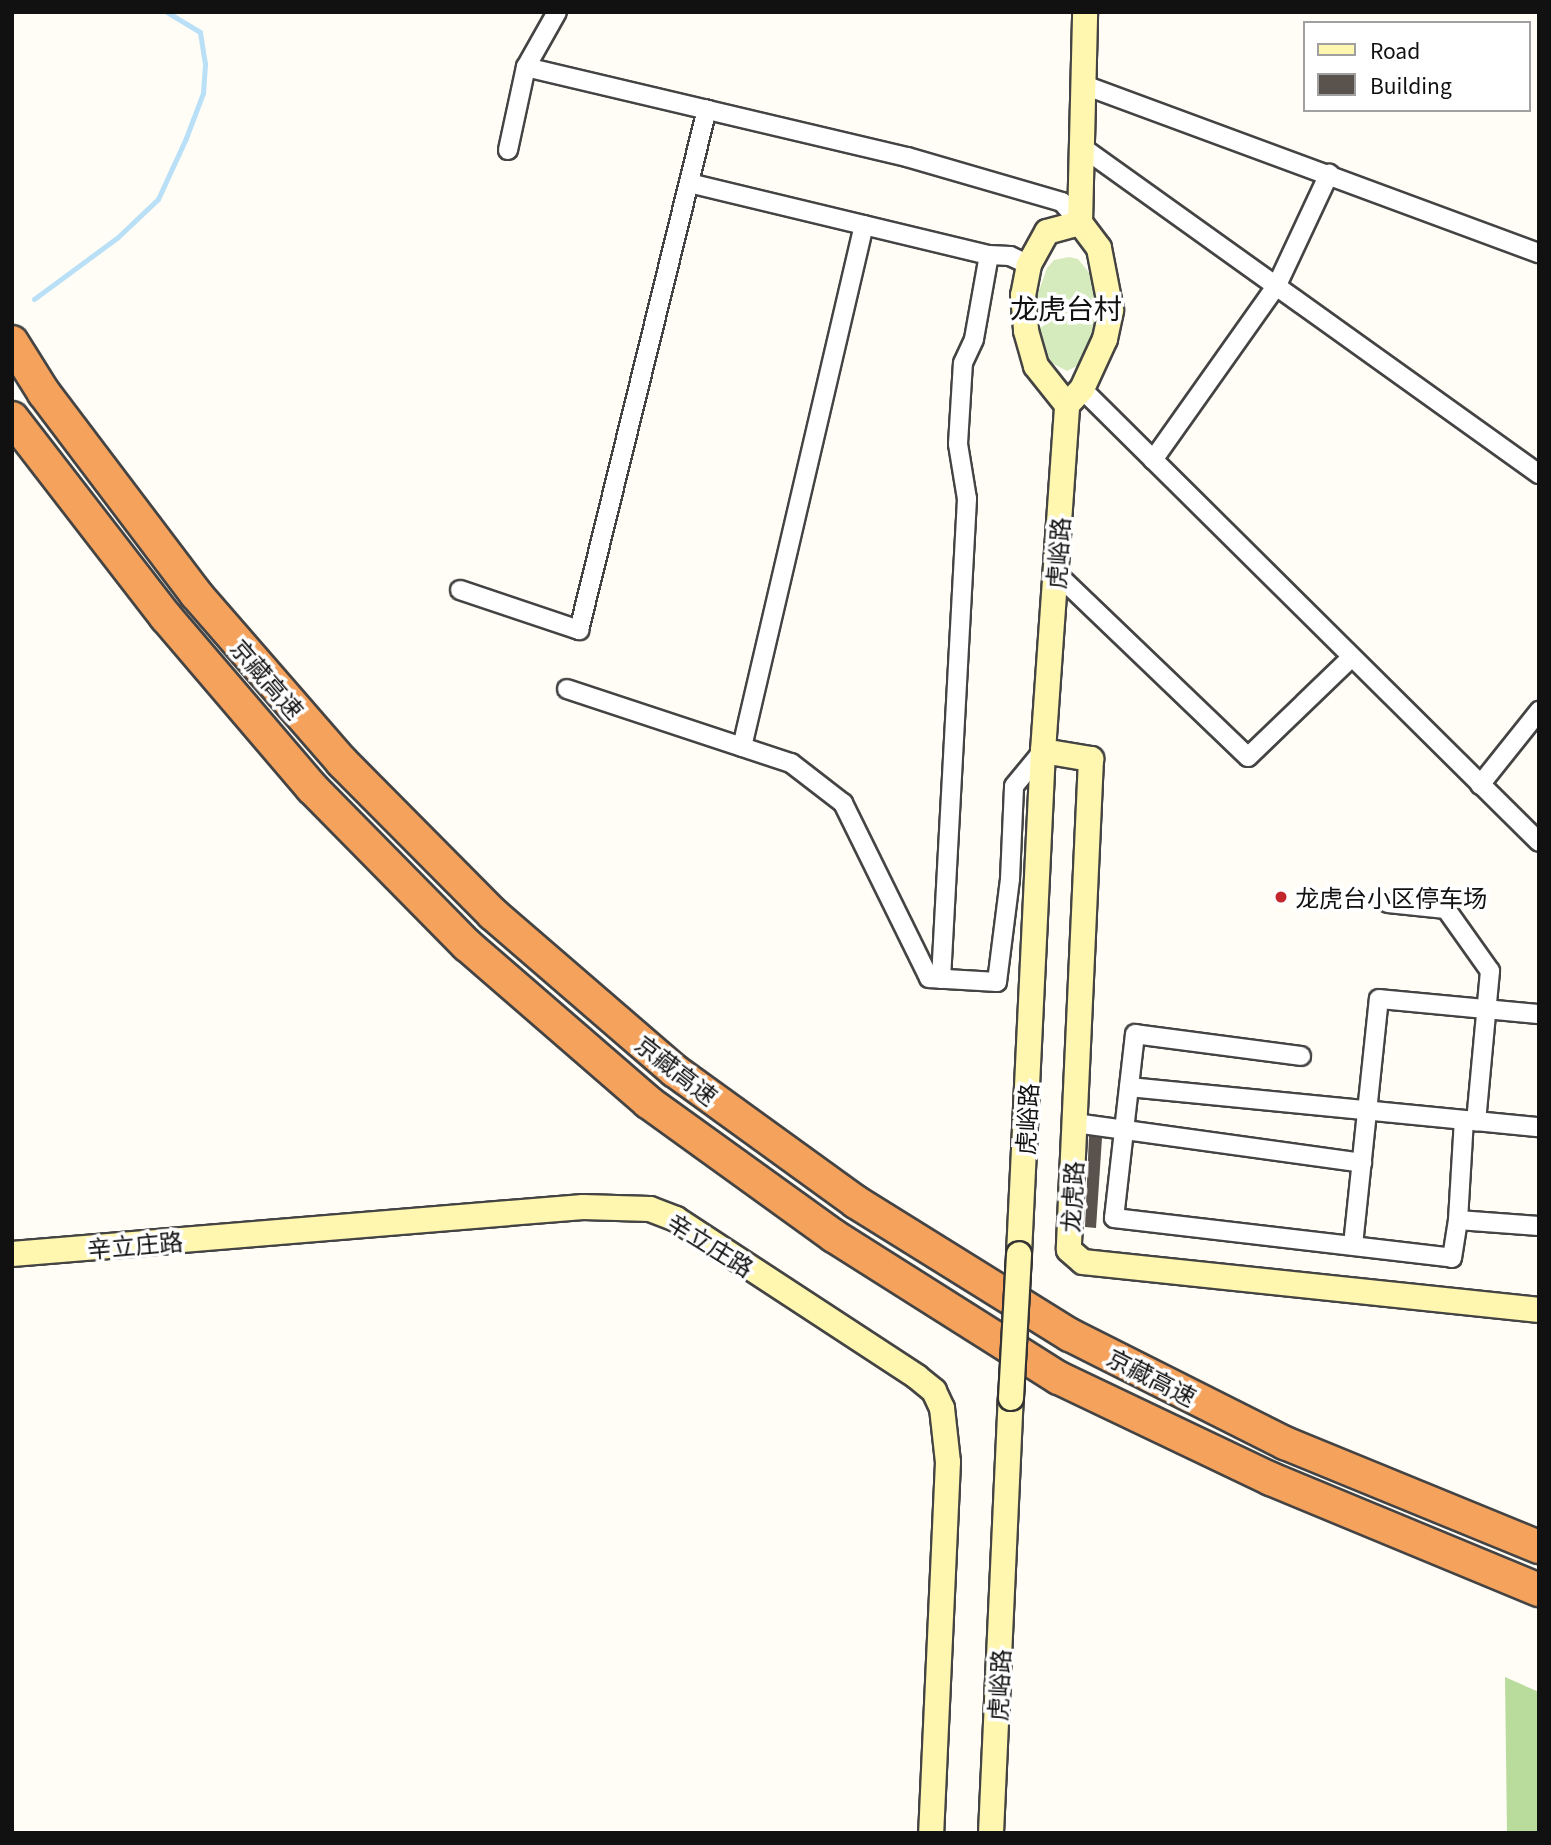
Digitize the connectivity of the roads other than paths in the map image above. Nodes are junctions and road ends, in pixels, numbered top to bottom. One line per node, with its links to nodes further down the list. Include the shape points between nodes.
1 (557, 12): 3 (street)
2 (1086, 12): 4 (street)
3 (526, 66): 5 (street); 7 (street)
4 (1084, 85): 6 (street); 8 (street)
5 (707, 109): 9 (street); 10 (street, via 907,157 1062,202)
6 (1082, 147): 10 (street); 15 (street)
7 (508, 150)
8 (1329, 174): 12 (street); 15 (street)
9 (689, 183): 11 (street); 22 (street, via 579,630)
10 (1080, 223): 14 (street, via 1047,232); 17 (street, via 1100,248 1111,310 1105,339)
11 (864, 225): 13 (street); 26 (street)
12 (1539, 253)
13 (989, 255): 14 (street, via 1010,256); 31 (street, via 974,339 963,363 958,444 967,499)
14 (1029, 265): 17 (street, via 1024,295 1026,331 1036,366)
15 (1277, 285): 19 (street); 20 (street)
16 (12, 342): 47 (highway, 京藏高速, via 44,393 196,594 342,762 493,914 676,1071 856,1202 1070,1335 1285,1443)
17 (1074, 397): 19 (street); 21 (street, 虎峪路)
18 (12, 418): 48 (highway, 京藏高速, via 166,617 312,788 467,946 648,1102 834,1236 1059,1378 1271,1479)
19 (1153, 460): 23 (street)
20 (1539, 474)
21 (1055, 572): 23 (street, via 1248,757); 27 (street, 虎峪路)
22 (460, 590)
23 (1350, 658): 28 (street)
24 (567, 689): 26 (street)
25 (1539, 710): 28 (street)
26 (742, 747): 31 (street, via 791,763 843,803 929,978)
27 (1043, 751): 31 (street, via 1014,786 1010,879 997,982); 38 (street, 龙虎路, via 1091,759); 50 (street, 虎峪路, bridge)
28 (1480, 785): 29 (street)
29 (1539, 842)
30 (1388, 903): 32 (street, via 1446,909 1490,971)
31 (941, 979)
32 (1488, 1009): 33 (street); 36 (street, via 1379,999); 37 (street)
33 (1539, 1014)
34 (1301, 1056): 35 (street, via 1135,1034)
35 (1129, 1087): 36 (street); 40 (street)
36 (1368, 1111): 37 (street); 41 (street)
37 (1470, 1121): 39 (street); 42 (street)
38 (1075, 1123): 40 (street); 46 (street, 龙虎路, via 1067,1235 1069,1250 1083,1262)
39 (1539, 1127)
40 (1124, 1130): 41 (street); 44 (street, via 1114,1218)
41 (1362, 1163): 44 (street)
42 (1458, 1220): 43 (street); 44 (street, via 1452,1258)
43 (1539, 1226)
44 (1353, 1245)
45 (12, 1254): 49 (street, 辛立庄路, via 596,1206 650,1209 676,1219 917,1377 934,1391 942,1408 948,1462)
46 (1539, 1310)
47 (1539, 1547)
48 (1539, 1590)
49 (931, 1833)
50 (991, 1833)

